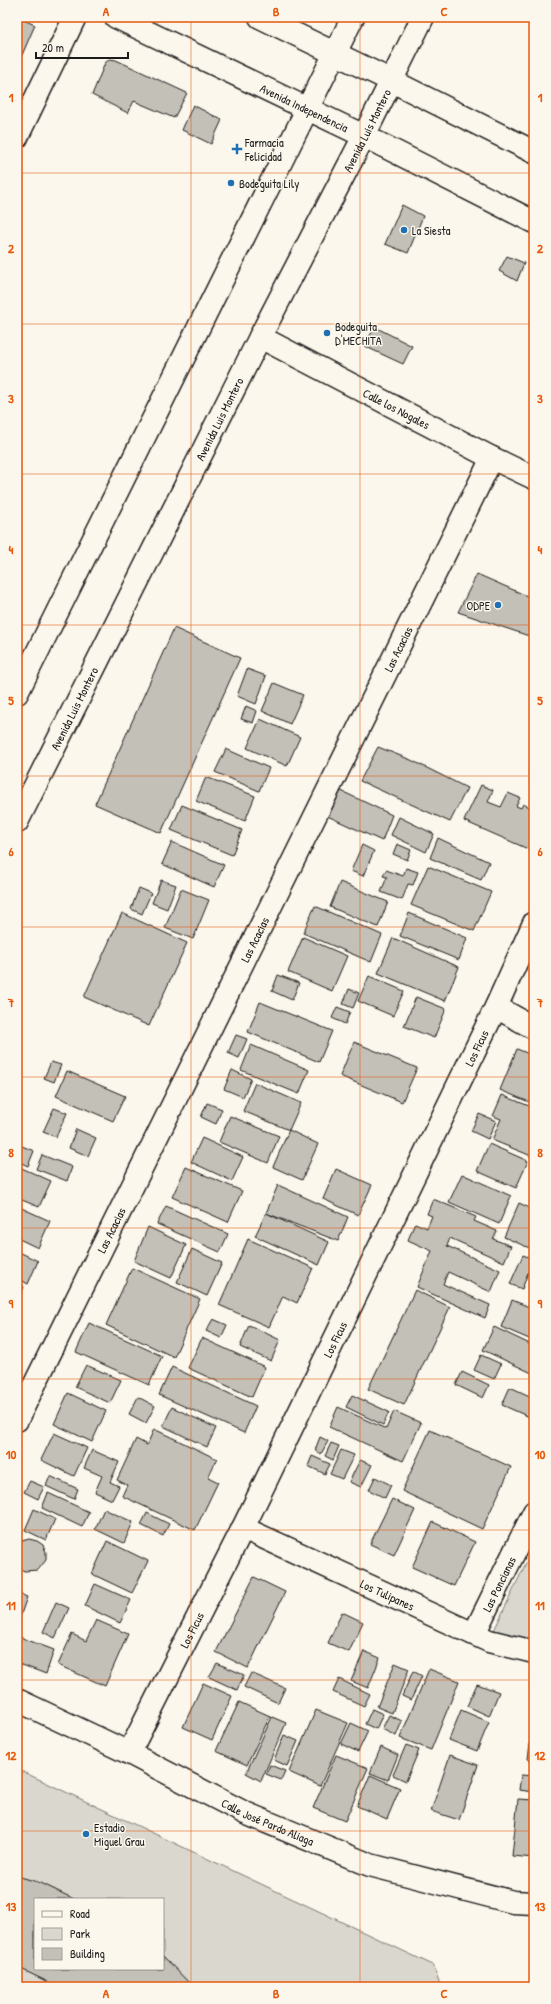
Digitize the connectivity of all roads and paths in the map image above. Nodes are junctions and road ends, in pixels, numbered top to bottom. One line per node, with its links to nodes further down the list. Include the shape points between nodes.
1 (74, 17): 10 (street)
2 (116, 17): 8 (street, Avenida Independencia)
3 (260, 17): 6 (street)
4 (353, 17): 6 (street)
5 (423, 17): 7 (street, Avenida Luis Montero)
6 (335, 54): 7 (street); 8 (street)
7 (392, 81): 9 (street, Avenida Luis Montero); 11 (street)
8 (308, 109): 9 (street, Avenida Independencia); 16 (street)
9 (364, 136): 12 (street, Avenida Independencia); 13 (street, Avenida Luis Montero)
10 (17, 137)
11 (534, 152)
12 (534, 222)
13 (260, 337): 14 (street, Calle los Nogales); 17 (street, Avenida Luis Montero)
14 (492, 458): 15 (street, Calle los Nogales); 21 (street, Las Acacias)
15 (534, 478)
16 (17, 693)
17 (17, 822)
18 (534, 923): 19 (street, Los Ficus)
19 (496, 1007): 20 (street); 23 (street, Los Ficus)
20 (534, 1028)
21 (17, 1420)
22 (534, 1512): 24 (street, Las Poncianas)
23 (243, 1528): 24 (street, Los Tulipanes); 27 (street, Los Ficus)
24 (474, 1634): 25 (street, Los Tulipanes, via 489,1641)
25 (534, 1652)
26 (17, 1700): 27 (street, Calle José Pardo Aliaga)
27 (129, 1754): 28 (street, Calle José Pardo Aliaga, via 245,1813 370,1865 513,1902)
28 (534, 1903)

